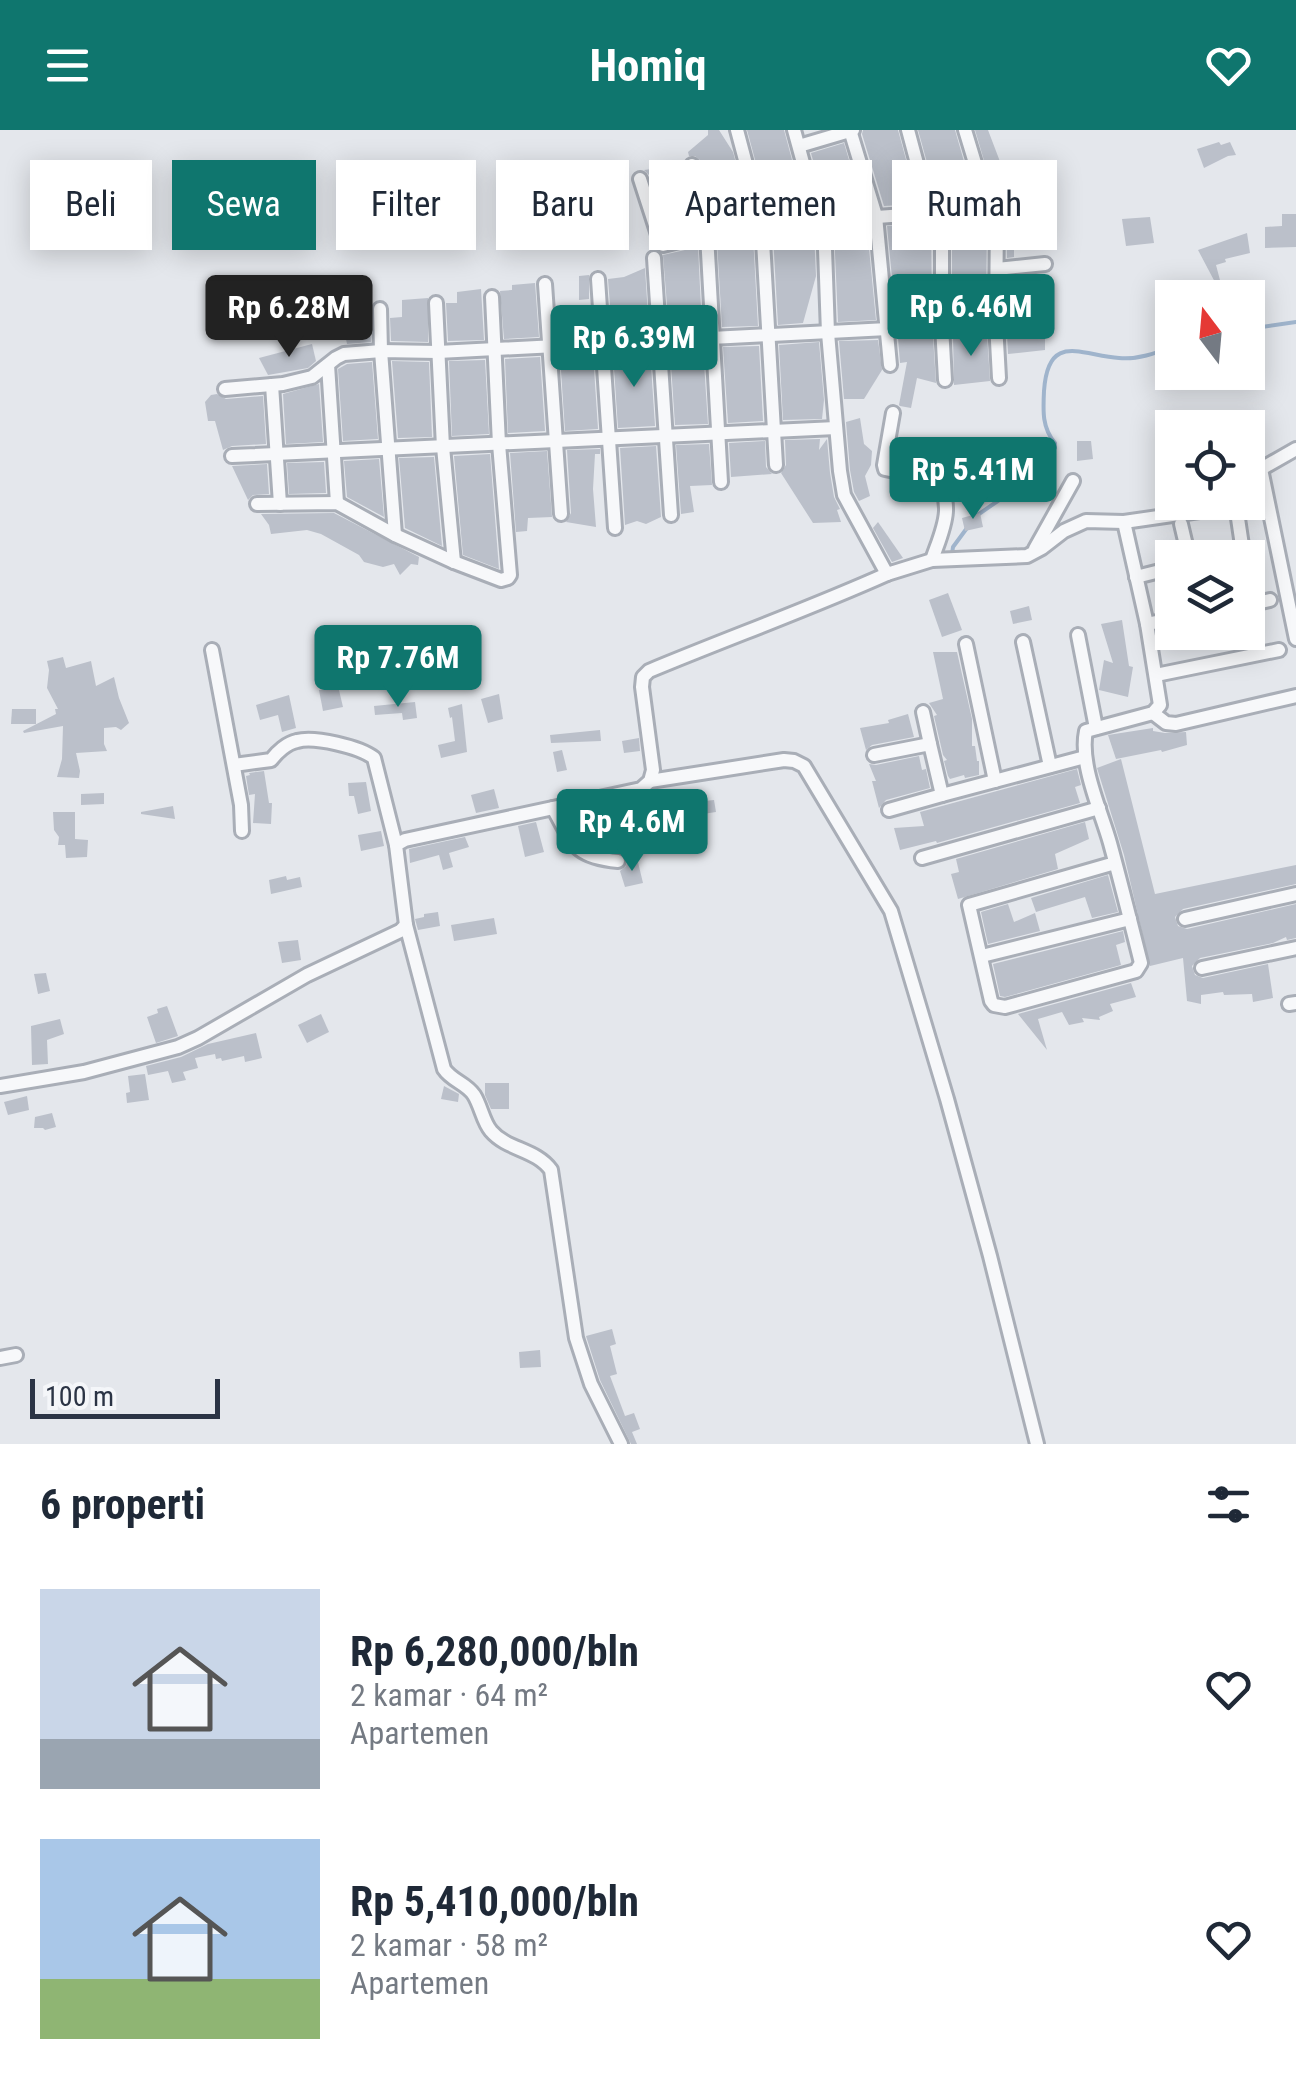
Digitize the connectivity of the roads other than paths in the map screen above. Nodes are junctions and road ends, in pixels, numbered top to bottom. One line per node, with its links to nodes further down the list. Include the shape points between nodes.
1 (737, 130): 7 (street)
2 (794, 130): 6 (street)
3 (851, 130): 6 (street); 15 (street)
4 (908, 130): 9 (street)
5 (965, 130): 10 (street)
6 (799, 146): 8 (street)
7 (745, 160)
8 (803, 160)
9 (918, 160)
10 (974, 160)
11 (640, 179): 12 (street)
12 (649, 208)
13 (892, 215): 15 (street)
14 (872, 216): 15 (street)
15 (876, 216): 32 (street)
16 (711, 250): 35 (street)
17 (764, 250): 34 (street)
18 (824, 250): 33 (street)
19 (938, 250): 31 (street)
20 (996, 250): 23 (street)
21 (654, 258): 36 (street)
22 (1044, 264): 23 (street)
23 (996, 268): 30 (street)
24 (598, 279): 37 (street)
25 (545, 284): 38 (street)
26 (492, 297): 39 (street)
27 (436, 303): 41 (street)
28 (380, 308): 40 (street)
29 (1043, 321): 30 (street)
30 (996, 323): 31 (street); 44 (street)
31 (942, 326): 32 (street); 45 (street)
32 (886, 330): 33 (street); 43 (street)
33 (828, 333): 34 (street); 49 (street)
34 (770, 334): 35 (street); 50 (street)
35 (713, 338): 36 (street); 51 (street)
36 (658, 342): 37 (street); 52 (street)
37 (604, 344): 38 (street); 53 (street)
38 (550, 346): 39 (street); 54 (street)
39 (494, 349): 41 (street); 55 (street)
40 (381, 351): 41 (street); 42 (street, via 344,354); 58 (street)
41 (438, 352): 56 (street)
42 (328, 364): 46 (street, via 312,377); 59 (street)
43 (890, 365)
44 (999, 378)
45 (945, 380)
46 (272, 385): 47 (street); 60 (street)
47 (225, 390)
48 (893, 413): 79 (street, via 886,469 933,479 944,496 948,514)
49 (836, 428): 50 (street); 82 (street, via 844,495)
50 (774, 430): 51 (street); 62 (street)
51 (720, 434): 52 (street); 64 (street)
52 (665, 436): 53 (street); 71 (street)
53 (610, 438): 54 (street); 75 (street)
54 (555, 441): 55 (street); 70 (street)
55 (500, 444): 56 (street); 80 (street, via 510,575 501,580)
56 (443, 447): 58 (street); 80 (street)
57 (1296, 449): 63 (street)
58 (390, 450): 59 (street); 76 (street)
59 (335, 452): 60 (street); 67 (street)
60 (277, 455): 61 (street); 69 (street)
61 (232, 456)
62 (776, 465)
63 (1265, 467)
64 (721, 482)
65 (1073, 482): 78 (street)
66 (1265, 488): 89 (street)
67 (337, 503): 69 (street); 76 (street)
68 (257, 504): 69 (street)
69 (280, 504)
70 (561, 514)
71 (671, 516)
72 (1155, 517): 73 (street)
73 (1124, 522): 78 (street, via 1086,521); 83 (street)
74 (1181, 524): 77 (street)
75 (615, 528)
76 (396, 535): 80 (street)
77 (1185, 540)
78 (1033, 552): 79 (street)
79 (932, 560): 82 (street)
80 (454, 562)
81 (1155, 572): 83 (street)
82 (887, 574): 104 (street, via 648,671 642,687)
83 (1136, 576): 87 (street)
84 (1270, 600): 85 (street)
85 (1265, 601)
86 (1155, 622): 87 (street)
87 (1147, 624): 94 (street)
88 (1078, 635): 98 (street)
89 (1296, 639)
90 (1023, 642): 103 (street)
91 (966, 644): 105 (street)
92 (212, 650): 102 (street)
93 (1279, 650): 94 (street)
94 (1156, 675): 97 (street, via 1160,704)
95 (1296, 696): 97 (street, via 1176,724)
96 (923, 712): 99 (street)
97 (1153, 712): 98 (street)
98 (1096, 728): 101 (street, via 1086,731)
99 (930, 744): 100 (street); 106 (street)
100 (874, 755)
101 (1085, 756): 103 (street); 108 (street)
102 (234, 766): 110 (street); 111 (street, via 271,760 298,740 370,754)
103 (1050, 766): 105 (street)
104 (650, 781): 107 (street, via 641,789); 126 (street, via 784,760 804,766 885,900 948,1099)
105 (994, 781): 106 (street)
106 (942, 795): 109 (street)
107 (553, 808): 111 (street); 113 (street, via 574,847 595,859)
108 (1099, 808): 112 (street); 114 (street)
109 (889, 810)
110 (242, 831)
111 (396, 845): 118 (street)
112 (922, 858)
113 (618, 861)
114 (1115, 863): 116 (street); 120 (street, via 970,904)
115 (1296, 894): 117 (street)
116 (1130, 919): 120 (street); 120 (street, via 1141,964 1136,971 1005,1008 991,1001)
117 (1185, 919)
118 (406, 925): 122 (street, via 178,1047); 125 (street, via 444,1069 470,1090 490,1130 543,1159 550,1170 576,1338)
119 (1296, 948): 121 (street)
120 (982, 956)
121 (1202, 968)
122 (0, 1086)
123 (16, 1355): 124 (street)
124 (0, 1358)
125 (621, 1444)
126 (1037, 1444)

